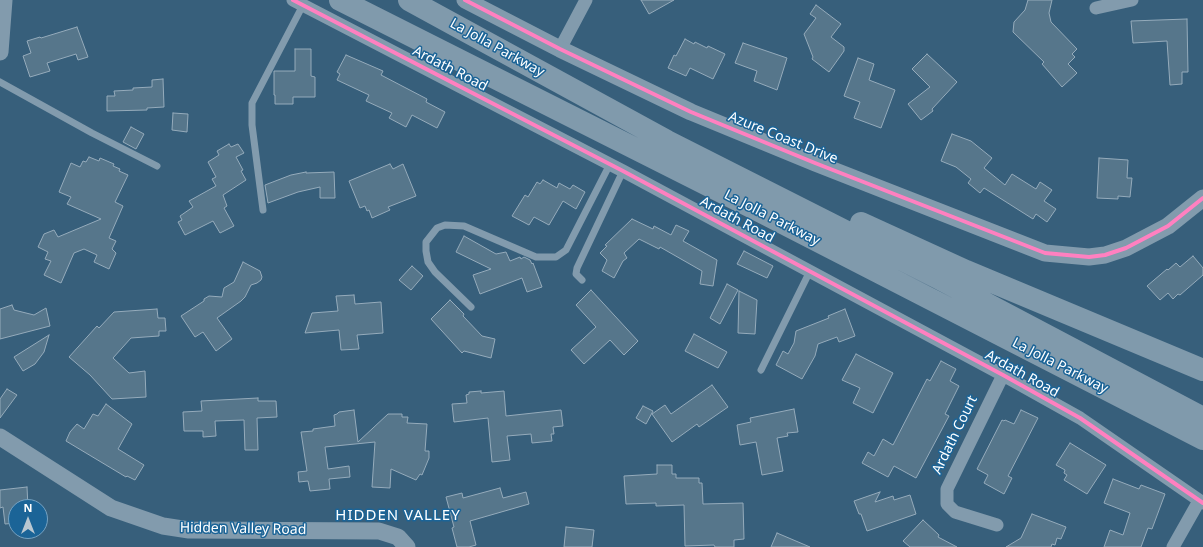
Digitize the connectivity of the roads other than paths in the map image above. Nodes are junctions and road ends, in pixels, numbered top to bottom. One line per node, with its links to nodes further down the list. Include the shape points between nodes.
1 (4, 0): 10 (street)
2 (340, 0): 26 (highway, La Jolla Parkway)
3 (409, 0): 12 (highway, La Jolla Parkway)
4 (465, 0): 9 (street, Azure Coast Drive)
5 (586, 0): 9 (street)
6 (1132, 0): 8 (street)
7 (298, 3): 13 (street, Ardath Road); 17 (lane, via 252,103 252,125)
8 (1096, 8)
9 (560, 49): 16 (street, Azure Coast Drive, via 691,112 1045,253 1089,258 1126,248 1168,226)
10 (0, 52)
11 (0, 82): 14 (lane)
12 (694, 153): 22 (highway); 24 (highway, La Jolla Parkway)
13 (610, 164): 15 (street, Ardath Road); 20 (lane, via 566,250 556,257 536,258 464,226 445,225 438,228 426,242 428,262)
14 (157, 166)
15 (623, 171): 18 (street, Ardath Road); 19 (lane, via 577,268 576,274)
16 (1203, 198)
17 (263, 210)
18 (810, 272): 21 (lane); 23 (street, Ardath Road)
19 (582, 280)
20 (471, 307)
21 (761, 370)
22 (1203, 370)
23 (1003, 375): 27 (street, Ardath Road, via 1080,418); 28 (street, Ardath Court, via 946,488 946,504 955,512)
24 (1203, 418)
25 (0, 438): 29 (street, Hidden Valley Road, via 111,508 163,526 189,530 379,530 398,537)
26 (1203, 439)
27 (1201, 502): 30 (street)
28 (997, 525)
29 (407, 547)
30 (1173, 547)

